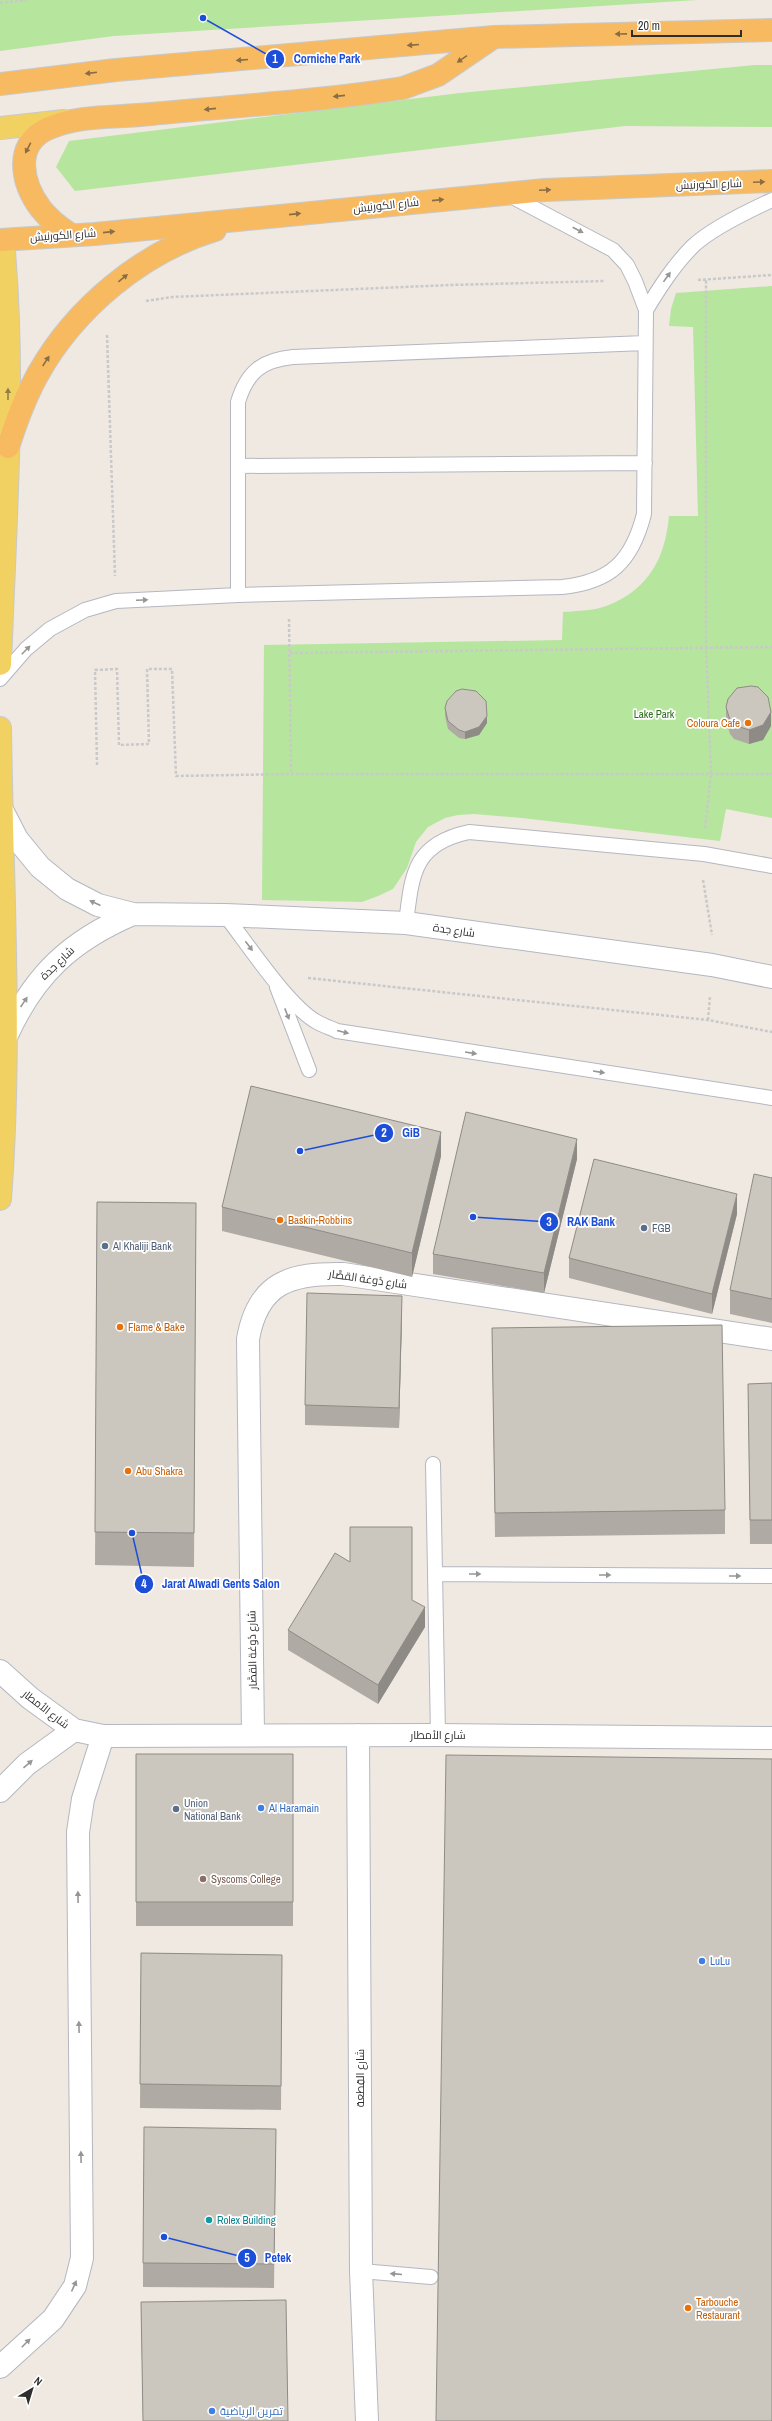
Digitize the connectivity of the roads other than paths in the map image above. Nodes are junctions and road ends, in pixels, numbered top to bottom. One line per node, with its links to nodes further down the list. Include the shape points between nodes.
1 (772, 30): 2 (highway, one-way to 2)
2 (494, 37): 3 (highway, one-way to 3, via 116,70); 4 (highway, one-way to 4, via 438,75 403,88 135,116)
3 (0, 84)
4 (85, 118): 5 (main road); 10 (highway, one-way to 10, via 46,129 34,137 26,149 23,163 30,192 40,209)
5 (0, 128)
6 (772, 181): 7 (highway, شارع الكورنيش, one-way to 6)
7 (506, 193): 9 (highway, شارع الكورنيش, one-way to 7); 12 (lane, one-way to 12, via 613,250 628,265)
8 (772, 200): 12 (lane, one-way to 8, via 663,282 694,245 751,209)
9 (256, 218): 10 (highway, شارع الكورنيش, one-way to 9, via 95,234); 14 (highway, one-way to 9, via 21,409 38,374 60,340 93,303 136,268 193,237)
10 (70, 234): 11 (highway, شارع الكورنيش)
11 (1, 237): 14 (main road, one-way to 11, via 8,298)
12 (646, 310): 13 (lane)
13 (645, 343): 15 (lane); 16 (lane, via 278,358 263,364 251,374 242,387 238,402)
14 (8, 447): 18 (main road)
15 (645, 463): 16 (lane); 17 (lane, via 644,514 630,552 617,567 600,578 582,585)
16 (238, 466): 17 (lane)
17 (238, 595): 19 (lane, one-way to 17, via 26,649 50,629 85,610 116,601)
18 (0, 664)
19 (0, 679)
20 (0, 728): 21 (main road)
21 (1, 808): 23 (street, شارع جدة, one-way to 21, via 98,905 67,889 40,866 17,840); 28 (main road)
22 (772, 866): 25 (lane, via 704,854 469,832 438,843 426,853 417,866 411,881)
23 (132, 914): 24 (street, شارع جدة); 28 (street, شارع جدة, one-way to 23, via 36,984 56,961 72,947 105,926)
24 (225, 915): 25 (street, شارع جدة); 26 (lane, one-way to 26)
25 (406, 923): 27 (street, شارع جدة, via 712,965)
26 (273, 977): 29 (lane, one-way to 29); 30 (lane, one-way to 30, via 311,1018 337,1031)
27 (772, 977)
28 (6, 1037): 31 (main road, via 5,1132)
29 (309, 1070)
30 (772, 1098)
31 (0, 1199)
32 (772, 1339): 38 (street, شارع دُوغة القصَّار, via 343,1274 316,1274 284,1281 263,1300 250,1325 248,1339)
33 (433, 1464): 34 (lane)
34 (436, 1574): 35 (lane, one-way to 35); 40 (lane)
35 (772, 1576)
36 (0, 1671): 37 (street, شارع الأمطار)
37 (74, 1730): 41 (street, شارع الأمطار); 43 (street, شارع الأمطار, one-way to 37, via 28,1764)
38 (253, 1734): 39 (street, شارع الأمطار); 41 (street, شارع الأمطار)
39 (358, 1735): 40 (street, شارع الأمطار); 44 (street, شارع القِطعة)
40 (438, 1735): 42 (street, شارع الأمطار)
41 (103, 1736): 46 (street, one-way to 41, via 53,2319 75,2286 82,2258 78,1832 86,1786)
42 (772, 1738)
43 (0, 1791)
44 (361, 2271): 45 (lane, one-way to 44); 47 (street, شارع القِطعة)
45 (431, 2277)
46 (0, 2367)
47 (367, 2421)

